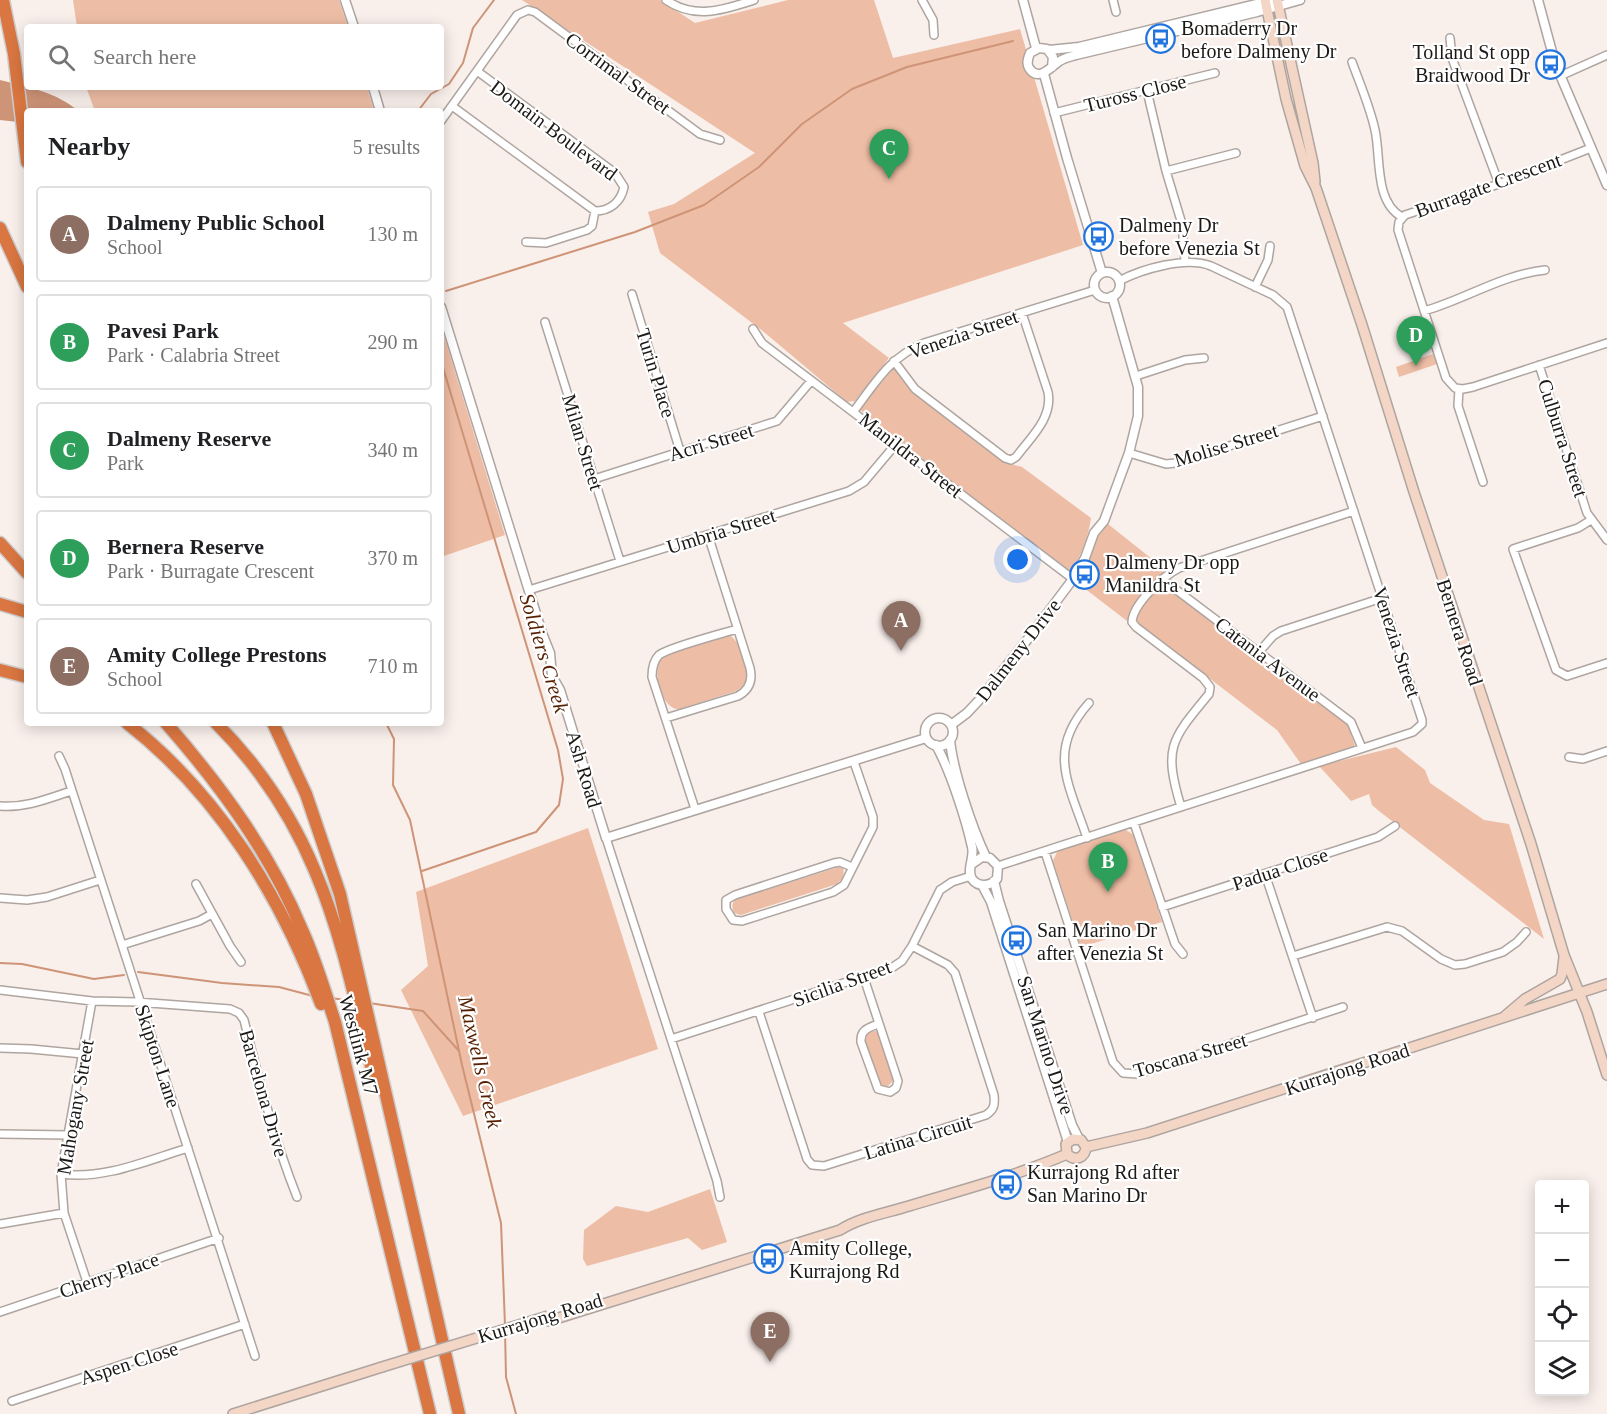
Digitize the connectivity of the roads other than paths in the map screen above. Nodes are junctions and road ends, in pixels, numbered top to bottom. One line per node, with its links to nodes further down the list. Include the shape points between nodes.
1 (3, 0): 30 (highway)
2 (345, 0): 12 (street)
3 (666, 0): 4 (street, via 684,9 707,12)
4 (754, 0)
5 (921, 0): 13 (street, via 933,20)
6 (1023, 0): 15 (street)
7 (1113, 0): 11 (street)
8 (1300, 0): 10 (street)
9 (1538, 0): 23 (street)
10 (1271, 3): 16 (street, via 1079,47); 19 (street, via 1076,55); 129 (main road, Bernera Road, via 1316,188)
11 (1116, 12)
12 (353, 24)
13 (934, 35)
14 (1450, 38): 35 (street, via 1452,58)
15 (1036, 48): 16 (street); 21 (street, via 1028,56 1028,64 1034,72)
16 (1049, 50): 19 (street)
17 (1607, 55): 23 (street)
18 (1352, 62): 38 (street, via 1375,128 1379,172 1387,199 1392,210)
19 (1052, 67): 21 (street)
20 (477, 71): 26 (street); 31 (street, Corrimal Street, via 517,15 524,10 535,12 700,134); 37 (street, Domain Boulevard, via 619,176 624,187 618,200 608,209)
21 (1044, 74): 28 (street)
22 (1215, 74): 25 (street, Tuross Close)
23 (1560, 76): 32 (street)
24 (373, 90): 27 (street)
25 (1147, 91): 28 (street, Tuross Close); 34 (street)
26 (452, 106): 29 (street); 37 (street, Domain Boulevard)
27 (379, 108)
28 (1054, 113): 44 (street)
29 (444, 117)
30 (24, 140)
31 (720, 140)
32 (1591, 148): 35 (street, Burragate Crescent); 36 (street)
33 (1236, 153): 34 (street)
34 (1166, 171): 42 (street, via 1182,224)
35 (1499, 184): 38 (street, Burragate Crescent)
36 (1607, 185)
37 (595, 212): 40 (street, Domain Boulevard, via 587,230 541,244)
38 (1402, 217): 51 (street, Burragate Crescent, via 1399,235)
39 (0, 228): 45 (highway)
40 (526, 242)
41 (1270, 246): 47 (street)
42 (1185, 261): 46 (street, Venezia Street); 47 (street, Venezia Street, via 1211,266)
43 (1545, 270): 51 (street, via 1483,286 1453,302)
44 (1102, 273): 46 (street, via 1112,273); 48 (street, via 1095,280)
45 (24, 280)
46 (1119, 281): 50 (street, via 1119,289)
47 (1256, 286): 64 (street, Venezia Street, via 1287,307)
48 (1095, 290): 50 (street, via 1102,297); 52 (street, Venezia Street)
49 (632, 294): 66 (street, Turin Place)
50 (1112, 296): 60 (street, Dalmeny Drive)
51 (1424, 311): 62 (street, Burragate Crescent, via 1446,378)
52 (1022, 313): 58 (street, Venezia Street, via 924,343); 58 (street, via 1049,402 1043,421 1011,460 918,392)
53 (444, 317): 79 (street, Ash Road)
54 (545, 322): 68 (street, Milan Street)
55 (753, 329): 61 (street, Manildra Street, via 762,343)
56 (1607, 344): 59 (street)
57 (1204, 358): 60 (street)
58 (894, 361): 63 (street, Venezia Street)
59 (1539, 365): 62 (street); 71 (street, Culburra Street)
60 (1136, 376): 67 (street, Dalmeny Drive, via 1138,416)
61 (811, 381): 63 (street, Manildra Street); 66 (street, Acri Street, via 777,421)
62 (1459, 389): 69 (street, via 1458,406)
63 (854, 411): 65 (street, Manildra Street)
64 (1323, 416): 67 (street, Molise Street, via 1176,463 1166,464); 70 (street, Venezia Street)
65 (896, 444): 72 (street, Umbria Street, via 859,486); 77 (street, Manildra Street)
66 (681, 451): 68 (street, Acri Street)
67 (1129, 453): 77 (street, Dalmeny Drive, via 1107,515)
68 (594, 478): 75 (street, Milan Street)
69 (1483, 482)
70 (1354, 511): 78 (street, via 1179,568); 80 (street, Venezia Street)
71 (1591, 520): 73 (street, Culburra Street); 85 (street, via 1513,549 1556,670 1567,676)
72 (708, 536): 75 (street, Umbria Street); 83 (street)
73 (1607, 540)
74 (0, 543): 76 (highway)
75 (620, 561): 79 (street, Umbria Street)
76 (24, 570)
77 (1073, 579): 90 (street, Dalmeny Drive, via 982,697)
78 (1162, 579): 84 (street, Catania Avenue); 105 (street, via 1135,612 1132,622 1203,678 1210,689 1182,727 1173,748 1171,770)
79 (529, 590): 109 (street, Ash Road, via 550,652 552,676 560,690)
80 (1382, 598): 84 (street, via 1281,631); 98 (street, Venezia Street, via 1422,724 1413,732)
81 (0, 604): 82 (highway)
82 (24, 611)
83 (737, 629): 89 (street, via 665,652 655,660 652,677); 89 (street, via 751,674 746,691)
84 (1259, 652): 98 (street, Catania Avenue, via 1351,722)
85 (1607, 663)
86 (0, 670): 87 (highway)
87 (24, 676)
88 (1089, 703): 110 (street, via 1069,730 1064,761)
89 (666, 718): 106 (street)
90 (951, 725): 95 (street, via 941,718 932,719 925,730); 96 (street)
91 (131, 726): 132 (highway, via 181,770 231,833)
92 (168, 726): 132 (highway, via 225,795 266,858 299,922)
93 (219, 726): 133 (highway, via 260,775 298,836 316,871)
94 (275, 727): 133 (highway, Westlink M7, via 306,794 340,894)
95 (926, 738): 97 (street); 102 (street)
96 (950, 740): 97 (street); 112 (street, via 952,760)
97 (936, 745): 113 (street, via 971,840)
98 (1362, 748): 105 (street, Venezia Street)
99 (1607, 751): 101 (street, via 1583,759)
100 (59, 756): 103 (street, Skipton Lane)
101 (1569, 758)
102 (854, 762): 106 (street); 115 (street, via 873,827)
103 (71, 791): 104 (street, via 33,804); 118 (street, Skipton Lane)
104 (0, 806)
105 (1181, 807): 107 (street, Venezia Street)
106 (695, 809): 109 (street)
107 (1134, 823): 110 (street, Venezia Street); 123 (street)
108 (1395, 826): 116 (street, Padua Close, via 1378,837)
109 (606, 838): 145 (street, Ash Road)
110 (1087, 838): 111 (street, Venezia Street)
111 (1045, 852): 114 (street, Venezia Street); 142 (street, Toscana Street, via 1113,1062 1123,1073 1138,1074)
112 (986, 857): 113 (street); 114 (street)
113 (972, 864): 117 (street)
114 (998, 866): 119 (street)
115 (852, 867): 115 (street, via 844,885 833,892 742,921 733,920 726,909 726,900 735,895 834,863)
116 (1266, 874): 123 (street, Padua Close); 130 (street)
117 (971, 876): 121 (street); 127 (street, Sicilia Street, via 940,890)
118 (100, 880): 122 (street, via 46,897); 126 (street, Skipton Lane)
119 (994, 881): 121 (street); 151 (street, San Marino Drive)
120 (196, 884): 124 (street)
121 (982, 885): 152 (street, San Marino Drive)
122 (0, 898)
123 (1162, 907): 128 (street, via 1174,944)
124 (212, 914): 126 (street); 131 (street)
125 (1526, 932): 130 (street, via 1503,952 1461,965 1447,963 1402,931 1387,927)
126 (122, 945): 139 (street, Skipton Lane)
127 (912, 946): 134 (street, Sicilia Street, via 902,961); 141 (street, Latina Circuit, via 948,965 955,973 994,1095 995,1105 986,1115 824,1166 812,1165)
128 (1184, 954)
129 (1564, 955): 137 (main road, Bernera Road); 143 (main road, via 1560,979 1525,999)
130 (1293, 956): 142 (street)
131 (242, 962)
132 (313, 970): 170 (highway, via 332,1023 393,1280)
133 (353, 973): 171 (highway)
134 (864, 978): 141 (street, Sicilia Street); 144 (street)
135 (1607, 984): 137 (main road, Kurrajong Road)
136 (0, 990): 138 (street, Barcelona Drive)
137 (1580, 993): 143 (main road, Kurrajong Road); 148 (main road, Bernera Road)
138 (92, 1001): 139 (street, Barcelona Drive); 147 (street, Mahogany Street)
139 (141, 1002): 154 (street, Skipton Lane); 157 (street, Barcelona Drive, via 239,1013)
140 (1343, 1007): 142 (street, Toscana Street)
141 (759, 1012): 145 (street, Sicilia Street)
142 (1313, 1018)
143 (1501, 1020): 153 (main road, Kurrajong Road, via 1147,1133)
144 (878, 1024): 144 (street, via 898,1081 890,1092 878,1089 861,1042 863,1031)
145 (671, 1039): 158 (street, Ash Road)
146 (0, 1048): 147 (street)
147 (83, 1054): 150 (street, Mahogany Street)
148 (1607, 1075)
149 (0, 1134): 150 (street)
150 (68, 1135): 156 (street, Mahogany Street)
151 (1079, 1138): 152 (main road); 153 (main road)
152 (1068, 1142): 155 (main road)
153 (1086, 1147): 155 (main road, via 1079,1158)
154 (188, 1148): 156 (street, via 106,1172); 161 (street, Skipton Lane)
155 (1067, 1154): 166 (main road, Kurrajong Road, via 840,1230)
156 (61, 1174): 159 (street, Mahogany Street)
157 (297, 1197)
158 (720, 1197)
159 (64, 1213): 160 (street); 162 (street, Mahogany Street)
160 (0, 1224)
161 (219, 1238): 162 (street, Cherry Place); 164 (street, Skipton Lane)
162 (87, 1282): 163 (street, Cherry Place)
163 (0, 1312)
164 (245, 1324): 165 (street, Skipton Lane); 167 (street, Aspen Close)
165 (255, 1356)
166 (383, 1370): 168 (main road, Kurrajong Road); 169 (main road, Kurrajong Road)
167 (12, 1401)
168 (233, 1414)
169 (250, 1414)
170 (430, 1414)
171 (459, 1414)

